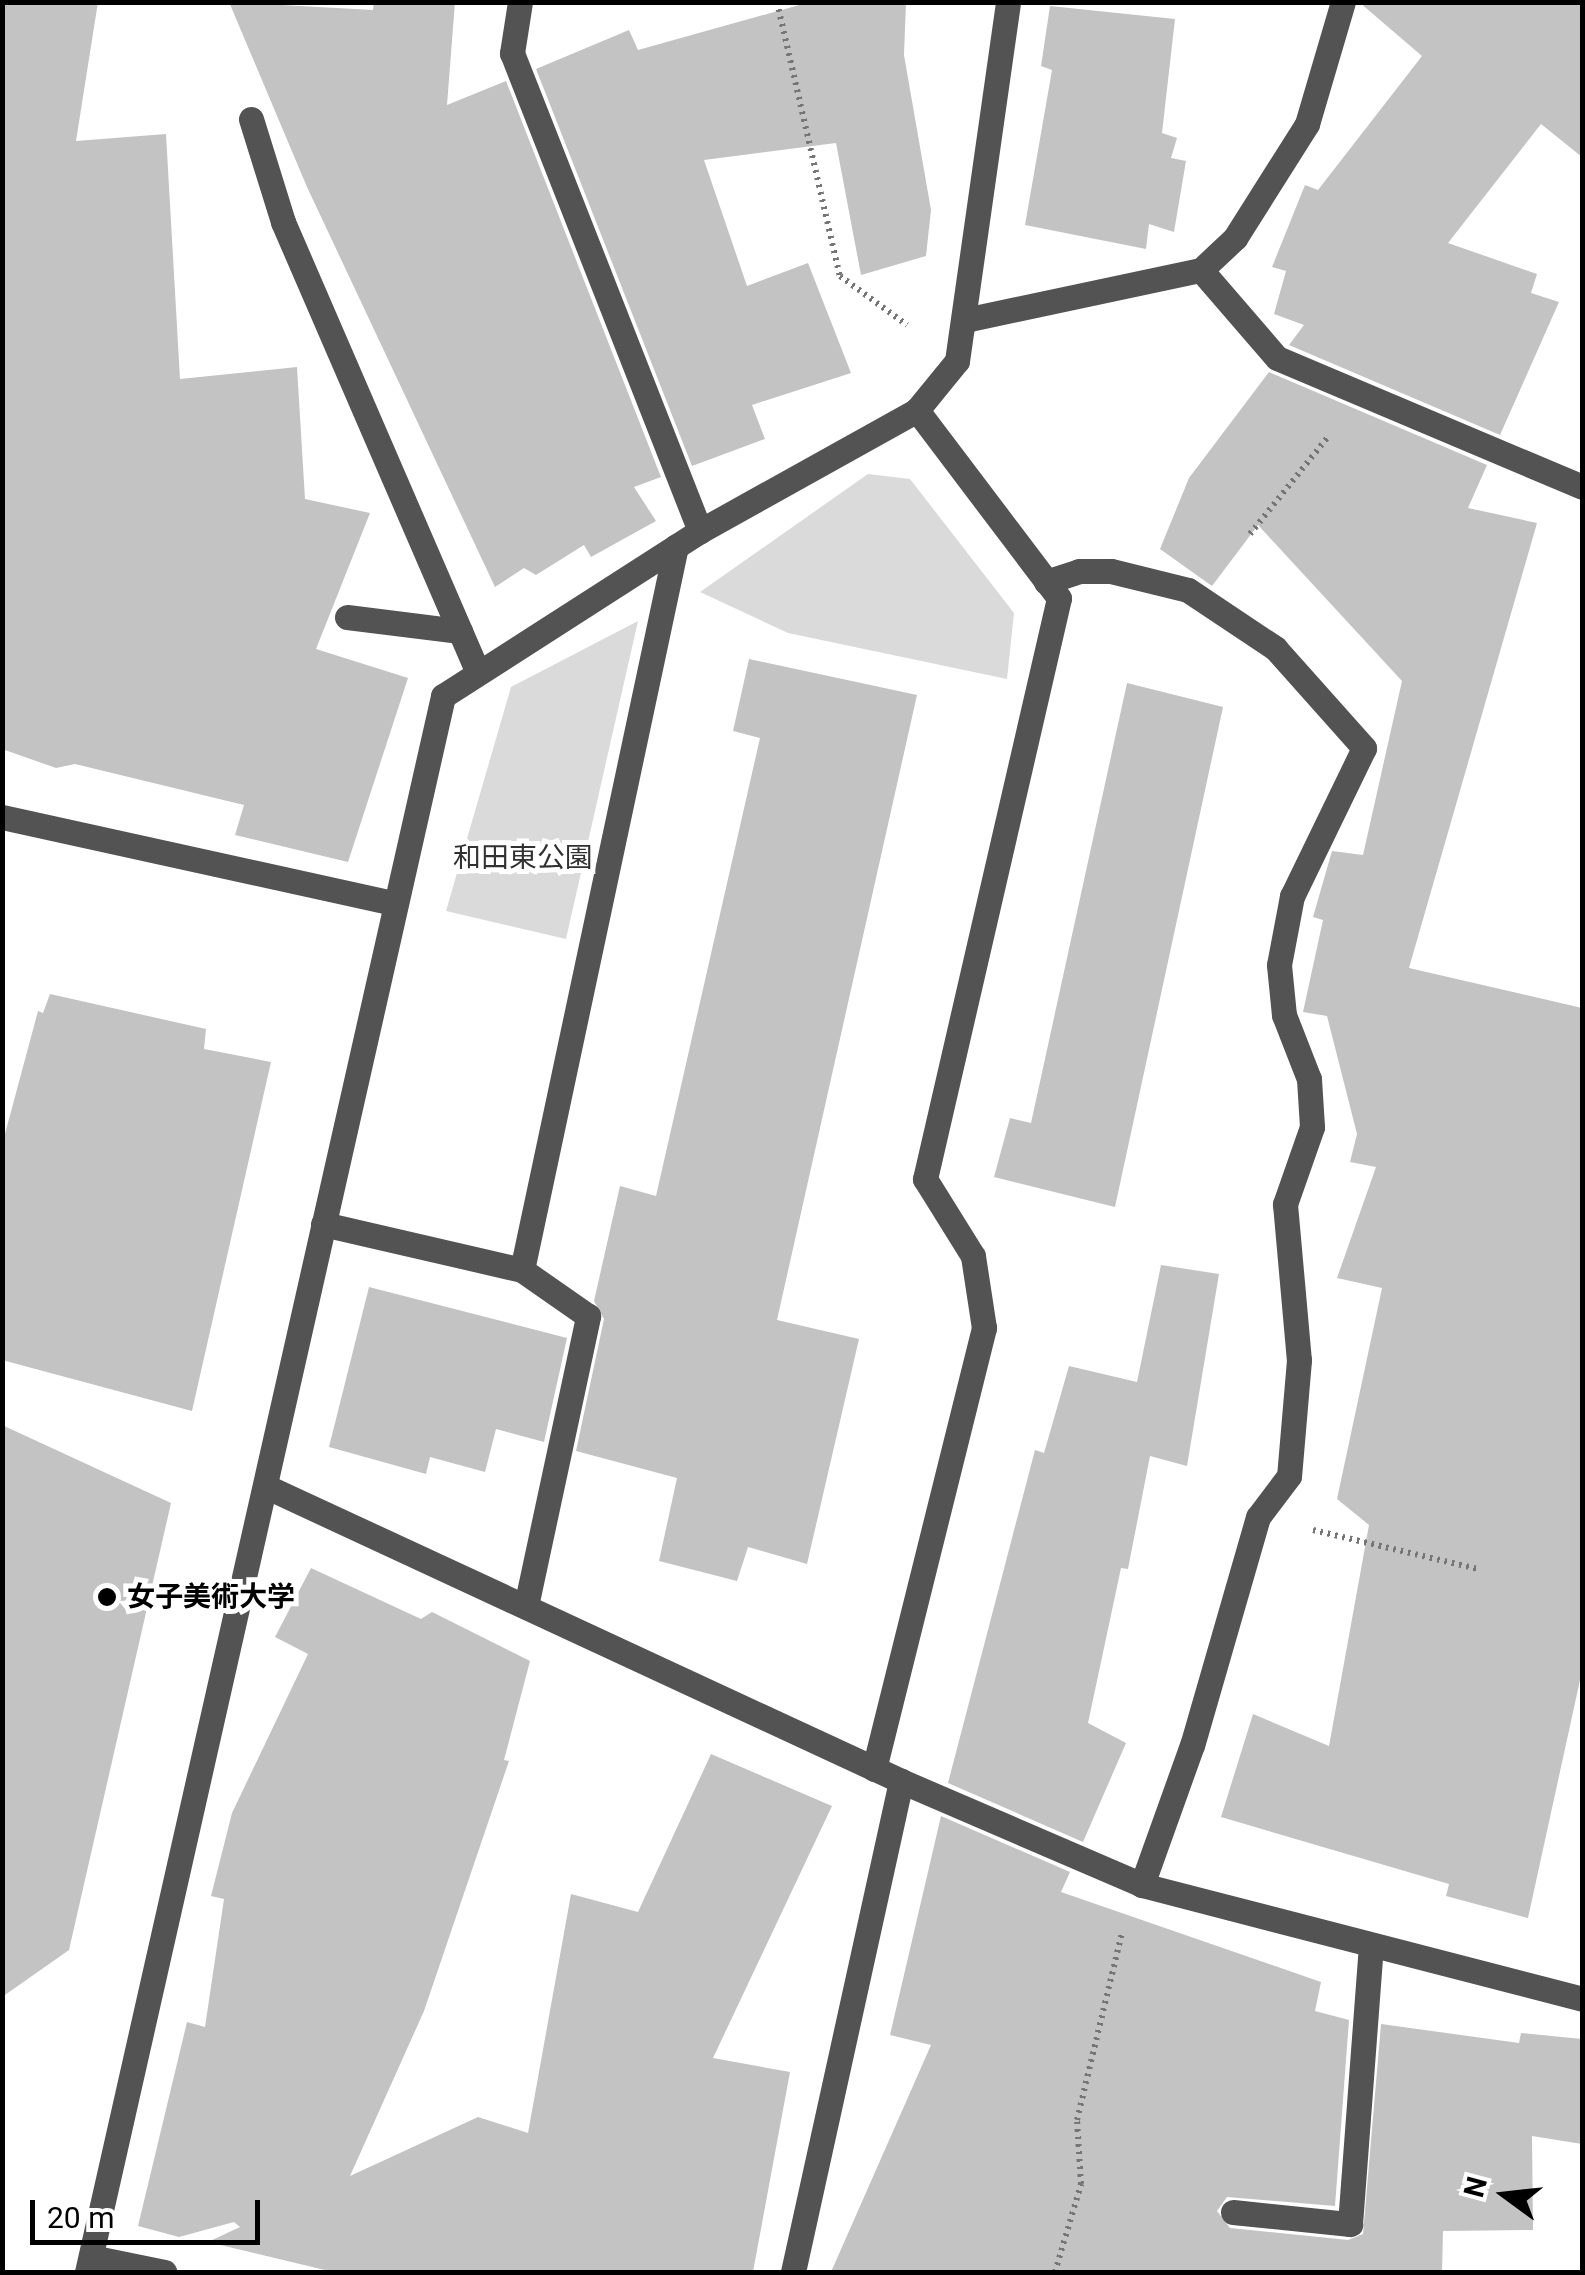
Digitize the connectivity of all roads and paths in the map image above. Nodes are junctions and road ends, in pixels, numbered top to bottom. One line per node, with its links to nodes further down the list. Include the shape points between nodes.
1 (520, 2): 12 (street, via 512,53)
2 (777, 2): 8 (path, via 840,276)
3 (1008, 2): 7 (street)
4 (1343, 2): 6 (street, via 1306,124 1235,238)
5 (251, 120): 17 (street, via 283,222)
6 (1201, 270): 7 (street); 9 (street, via 1277,358)
7 (965, 320): 8 (street)
8 (957, 360): 10 (street)
9 (1360, 397): 11 (street); 13 (path)
10 (917, 410): 12 (street); 15 (street)
11 (1582, 487)
12 (700, 531): 14 (street)
13 (1250, 534)
14 (676, 546): 18 (street); 22 (street)
15 (1046, 582): 24 (street, via 1080,571 1111,571 1188,590 1275,648 1364,748 1292,896 1279,965 1284,1015 1309,1079 1312,1127 1285,1204 1299,1360 1289,1476); 27 (street, via 1059,598 924,1178 973,1256 984,1328)
16 (347, 617): 17 (street)
17 (460, 631): 18 (street)
18 (476, 669): 20 (street, via 442,696)
19 (2, 817): 20 (street)
20 (394, 903): 21 (street)
21 (324, 1224): 22 (street); 23 (street)
22 (522, 1270): 26 (street, via 588,1316)
23 (265, 1486): 26 (street); 33 (street)
24 (1258, 1517): 25 (path); 29 (street, via 1192,1745)
25 (1478, 1569)
26 (526, 1606): 27 (street)
27 (874, 1769): 28 (street)
28 (901, 1782): 29 (street); 35 (street)
29 (1142, 1885): 30 (street); 36 (path, via 1128,1910 1077,2120 1081,2184)
30 (1371, 1948): 31 (street); 32 (street, via 1350,2224)
31 (1582, 1999)
32 (1232, 2212)
33 (89, 2265): 34 (street)
34 (164, 2272)
35 (793, 2272)
36 (1056, 2272)

